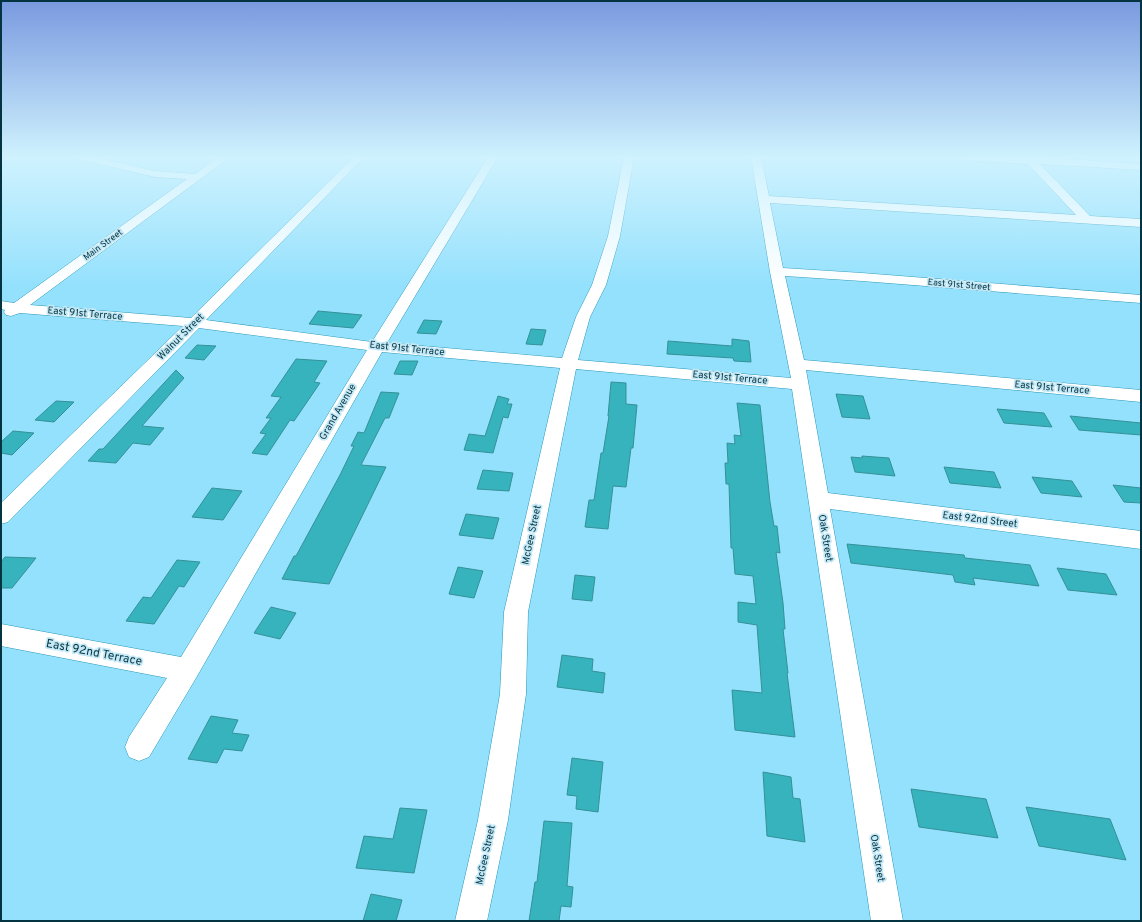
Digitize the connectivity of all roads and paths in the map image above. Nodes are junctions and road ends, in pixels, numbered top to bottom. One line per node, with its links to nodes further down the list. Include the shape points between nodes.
1 (164, 200): 12 (street, Main Street)
2 (316, 200): 14 (street, Walnut Street)
3 (467, 200): 15 (street, Grand Avenue)
4 (621, 200): 16 (street, McGee Street, via 614,236 599,284 582,317)
5 (763, 200): 10 (street, Oak Street)
6 (780, 200): 8 (street)
7 (1068, 200): 8 (street)
8 (1086, 219): 9 (street)
9 (1141, 223)
10 (777, 272): 11 (street, East 91st Street); 17 (street, Oak Street)
11 (1141, 300)
12 (8, 307): 13 (street, Main Street); 14 (street, East 91st Terrace)
13 (1, 319)
14 (195, 323): 15 (street, East 91st Terrace); 21 (street, Walnut Street)
15 (377, 347): 16 (street, East 91st Terrace); 24 (street, Grand Avenue)
16 (569, 364): 18 (street, East 91st Terrace); 26 (street, McGee Street, via 516,612 513,694 493,820)
17 (797, 364): 18 (street, Oak Street); 19 (street, East 91st Terrace)
18 (800, 384): 20 (street, Oak Street)
19 (1141, 396)
20 (819, 500): 22 (street, East 92nd Street); 27 (street, Oak Street)
21 (1, 516)
22 (1141, 540)
23 (1, 636): 24 (street, East 92nd Terrace)
24 (187, 670): 25 (street, Grand Avenue)
25 (139, 748)
26 (471, 921)
27 (887, 921)

